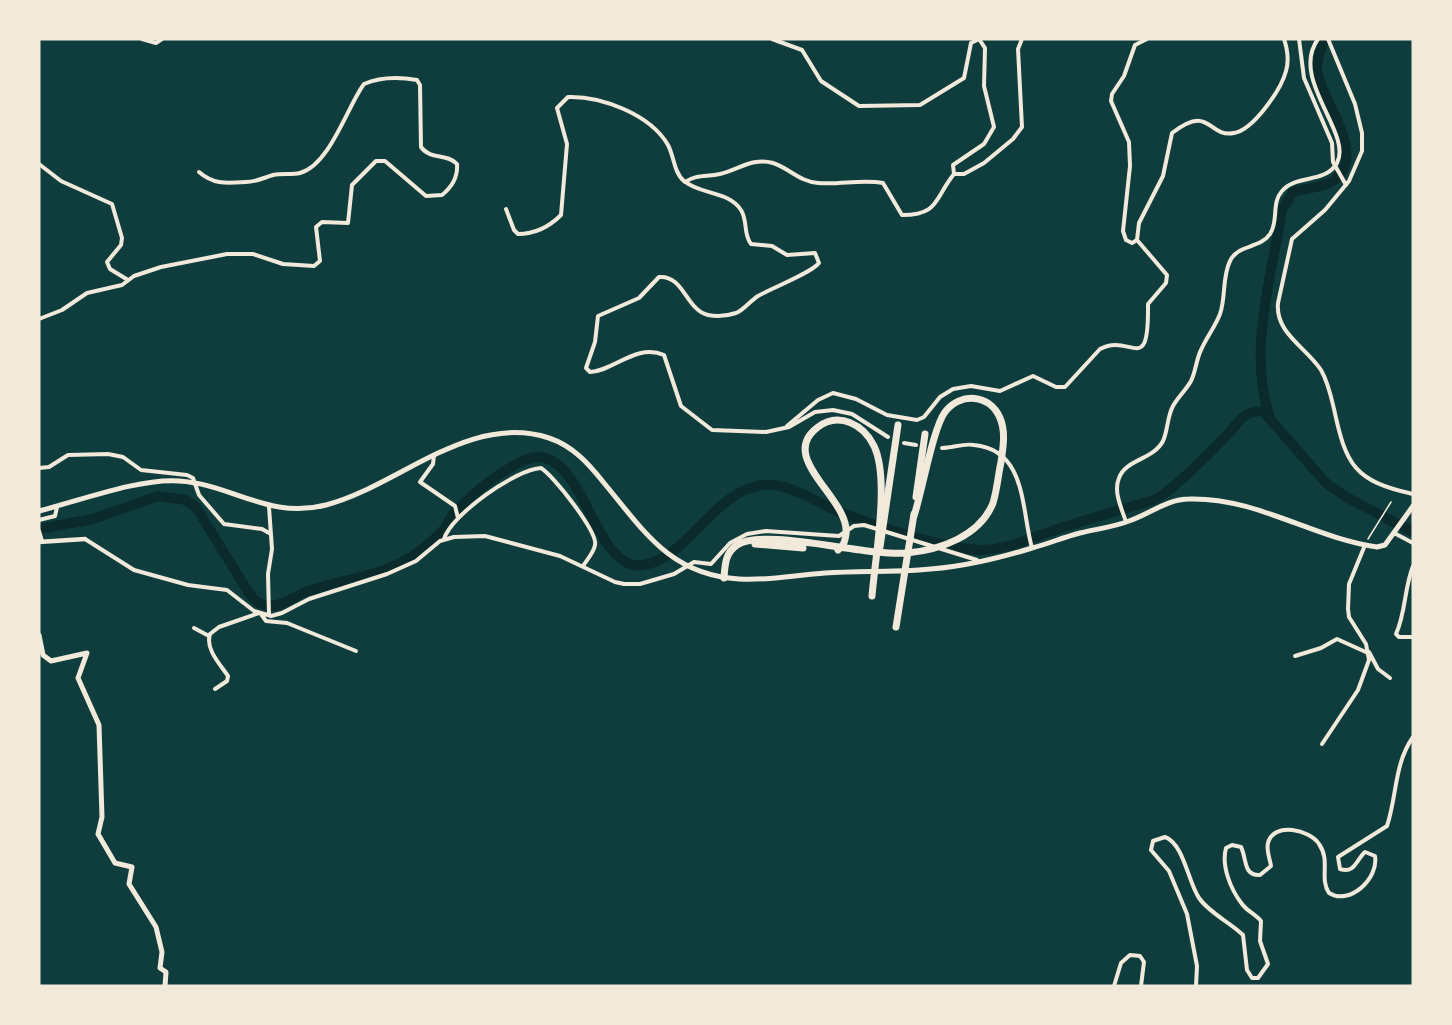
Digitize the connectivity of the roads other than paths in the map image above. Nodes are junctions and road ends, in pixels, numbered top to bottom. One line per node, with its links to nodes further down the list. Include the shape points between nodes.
1 (142, 39): 2 (street, via 156,43)
2 (162, 39)
3 (772, 39): 13 (street, via 802,50 821,81 859,106 920,105 964,78 971,43 979,39 985,48 984,86 994,127 984,144 953,165)
4 (1022, 39): 13 (street, via 1018,49 1022,127 984,163 964,174)
5 (1147, 39): 17 (street, via 1135,45 1111,101 1129,142 1124,231 1126,240)
6 (1284, 39): 17 (street, via 1288,60 1284,76 1246,129 1222,134 1203,120 1195,120 1172,133 1163,176 1139,223)
7 (1299, 39): 11 (street, via 1303,73 1332,143)
8 (1318, 39): 11 (street, via 1310,62 1316,91 1339,145)
9 (1328, 39): 15 (street, via 1353,99 1363,138 1360,161)
10 (39, 164): 18 (street, via 61,181 112,204 122,238 107,262 110,269)
11 (1335, 166): 15 (street); 40 (street, via 1321,176 1284,188 1278,197 1269,236 1239,250 1232,258 1221,313 1200,351 1191,380 1171,410 1163,441 1119,478 1117,489)
12 (199, 172): 18 (street, via 218,183 254,182 273,175 301,173 334,140 364,84 406,78 417,80 420,85 421,147 433,156 452,159 458,171 442,195 426,196 385,161 376,161 352,185 348,223 322,222 316,227 320,261 314,266 284,264 253,254 227,254 161,267)
13 (954, 174): 14 (street, via 931,209 921,215 902,215 883,183 817,183 765,161 720,174 699,174)
14 (685, 182): 16 (street, via 677,174 667,142 646,122 598,100 568,97 556,108 567,144 561,215 533,232 518,234); 21 (street, via 735,203 751,244 771,246 787,255 815,254 819,263 751,300 739,312 725,316 700,311 674,280 659,277 639,298 598,316 586,368 599,372 624,357 659,353 667,359 681,406 712,430)
15 (1346, 185): 31 (street, via 1292,239 1278,314 1284,329 1324,376 1346,455 1376,484)
16 (506, 209)
17 (1137, 240): 21 (street, via 1167,274 1166,283 1148,304 1147,339 1139,349 1108,345 1065,387 1033,376 1000,391 957,388 940,397 917,420 887,415 852,397 830,394 810,405)
18 (128, 280): 19 (street, via 87,293 62,310)
19 (39, 319)
20 (898, 425): 56 (highway)
21 (784, 428): 23 (street, via 815,412 839,410)
22 (925, 434): 30 (highway)
23 (888, 437)
24 (904, 443): 25 (street)
25 (916, 445)
26 (942, 448): 49 (street, via 977,445 1006,459 1020,482)
27 (434, 455): 34 (main road, via 328,504 299,509); 37 (street, via 433,464 420,482 455,506); 53 (main road, via 505,434 555,440 586,462 662,550)
28 (39, 468): 29 (street, via 49,467 68,455 108,454 123,457 141,470 190,476)
29 (194, 483): 33 (main road, via 153,482); 34 (main road); 43 (street, via 199,495 224,524)
30 (921, 486): 50 (highway, via 940,422 953,404 967,398 994,408 1002,424 1004,441 998,477 993,501 985,517 971,531 917,552 884,554); 60 (highway)
31 (1413, 494)
32 (1413, 506): 36 (main road)
33 (57, 507): 35 (main road); 39 (street, via 57,515)
34 (269, 507): 43 (street)
35 (39, 512)
36 (1405, 514): 38 (street); 42 (main road)
37 (458, 519): 45 (street); 52 (street, via 504,483 541,468 581,514 594,539 595,546)
38 (1411, 519)
39 (39, 520)
40 (1126, 522): 48 (main road, via 1165,504 1193,499 1246,506); 49 (main road)
41 (39, 531): 46 (street)
42 (1394, 532): 47 (street); 48 (main road, via 1382,547)
43 (269, 533): 59 (street, via 272,549)
44 (85, 539): 46 (street); 58 (street, via 131,569 188,585 227,590)
45 (444, 539): 52 (street, via 489,537); 59 (street, via 416,561 387,574 309,599 282,613)
46 (40, 542)
47 (1413, 543)
48 (1365, 545): 66 (street, via 1349,584 1348,609)
49 (1032, 547): 51 (main road)
50 (840, 549): 55 (highway, via 779,540 749,541 729,553); 56 (highway, via 847,528 843,514 809,466 806,448 814,430 835,420 852,423 868,435 877,454 881,478)
51 (977, 560): 53 (street, via 859,525 839,536 766,531 747,534 730,543 711,564 694,562); 55 (main road, via 916,570)
52 (584, 566): 53 (street, via 629,585)
53 (687, 567): 55 (main road)
54 (1413, 567): 64 (street, via 1396,634)
55 (724, 578)
56 (874, 583): 57 (highway)
57 (872, 596)
58 (260, 614): 59 (street); 63 (street, via 219,627); 65 (street, via 266,621 287,623)
59 (268, 614)
60 (896, 627)
61 (194, 628): 63 (street)
62 (39, 635): 72 (main road, via 43,655 51,661 87,653 78,678 99,725 99,840 114,863 132,867 129,884 156,927 162,952 160,968 166,972)
63 (209, 636): 69 (street, via 216,663 228,676)
64 (1413, 637)
65 (356, 651)
66 (1367, 651): 67 (street, via 1337,639); 68 (street, via 1378,669); 71 (street, via 1369,660 1358,690)
67 (1295, 656)
68 (1390, 678)
69 (215, 689)
70 (1413, 737): 75 (street, via 1399,767 1387,826 1338,857 1340,869 1348,870 1365,852 1375,856 1374,869 1356,892 1343,897 1329,893 1325,886 1325,855 1318,842 1304,831 1282,831 1271,837 1271,866 1260,875 1248,871 1241,847 1226,848 1227,875 1241,903 1261,921 1260,941 1269,962 1258,978 1252,978 1247,970 1243,935 1199,899 1188,868 1171,840 1165,837 1154,841 1151,850 1168,871 1187,914 1197,966)
71 (1322, 744)
72 (165, 986)
73 (1114, 986): 74 (street, via 1121,963 1130,955 1140,956 1144,962)
74 (1141, 986)
75 (1196, 986)

